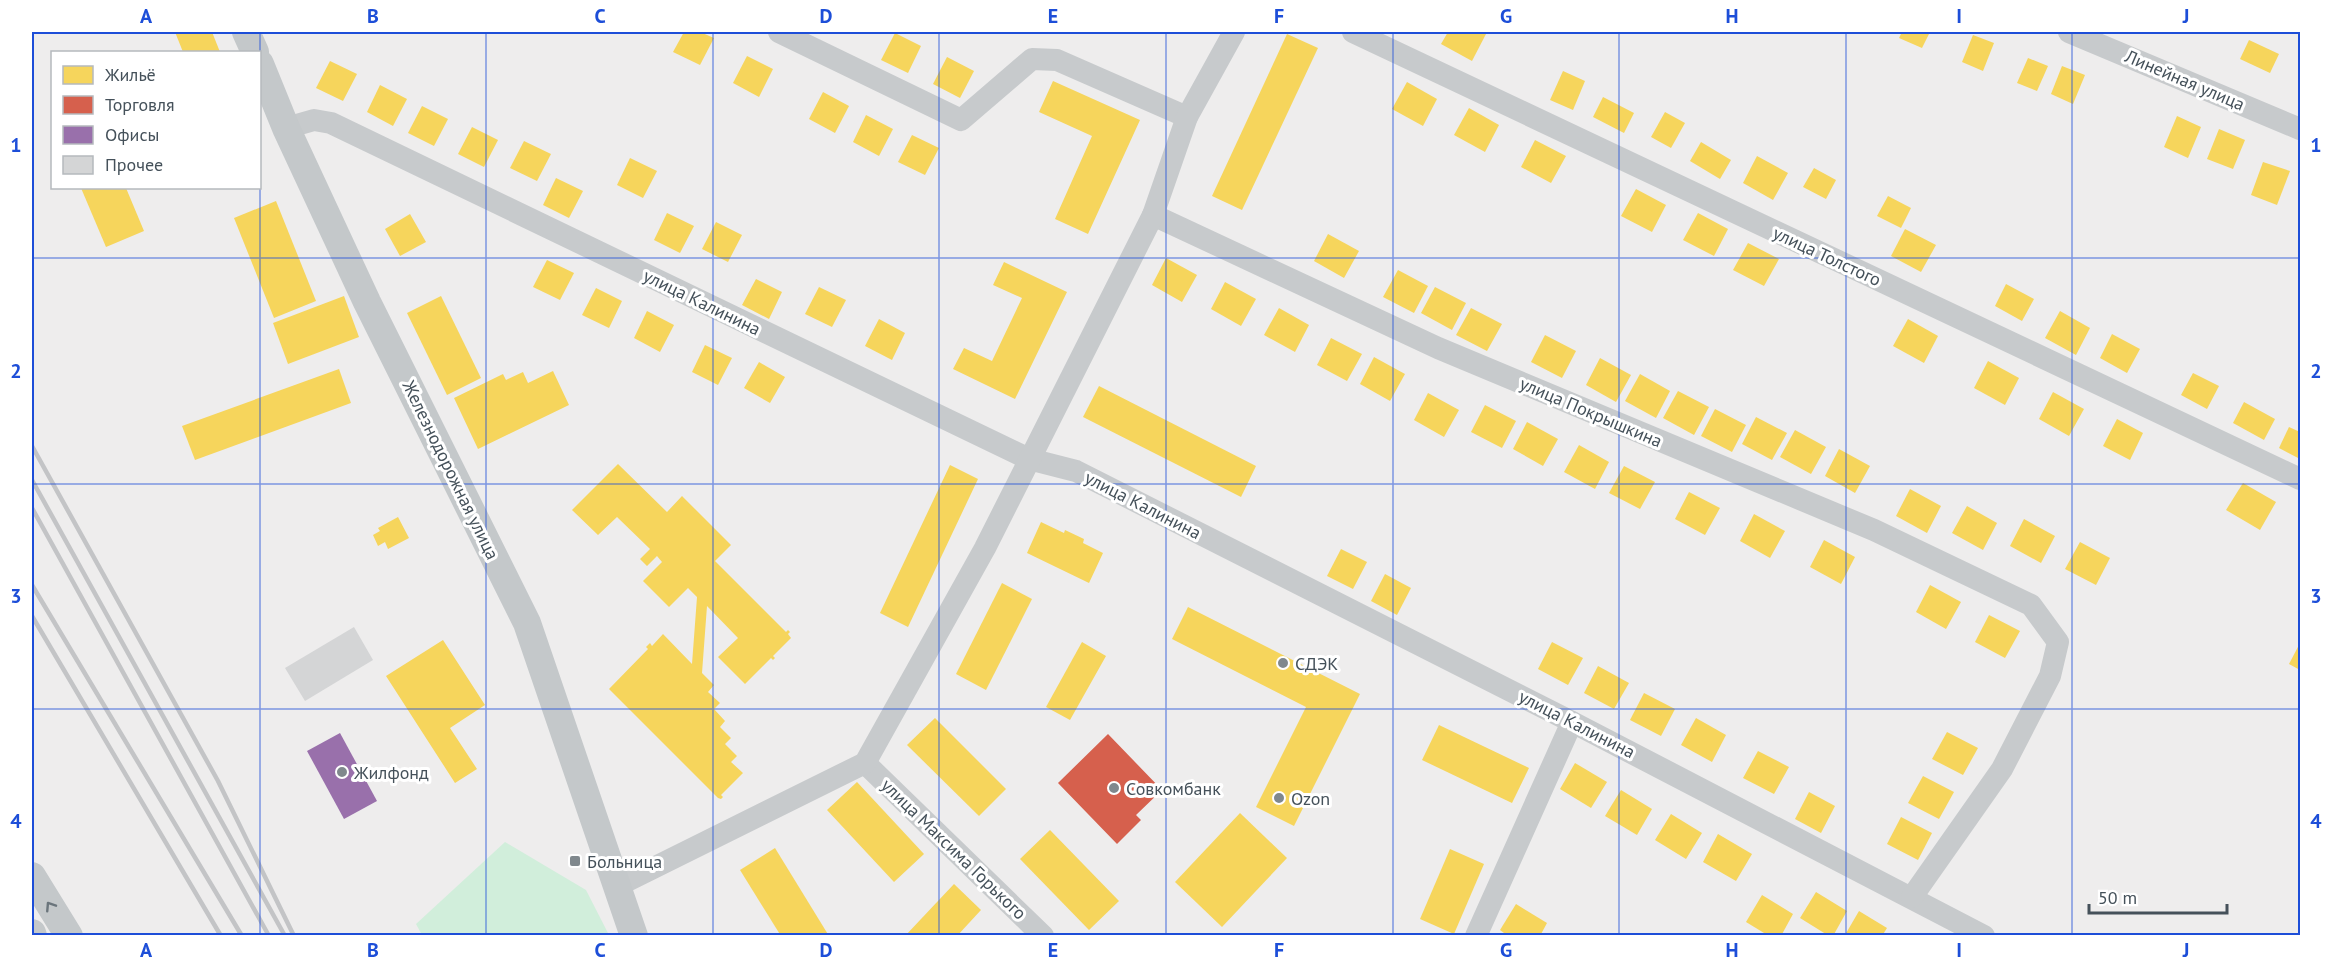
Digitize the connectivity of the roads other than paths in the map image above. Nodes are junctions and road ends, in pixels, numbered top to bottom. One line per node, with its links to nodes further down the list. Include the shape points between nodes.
1 (246, 32): 6 (main road)
2 (779, 32): 8 (street, via 961,120 1032,59 1057,60)
3 (1234, 32): 8 (street)
4 (1353, 32): 13 (street, улица Толстого)
5 (2069, 32): 10 (street, Линейная улица)
6 (255, 51)
7 (261, 66): 9 (main road, Железнодорожная улица)
8 (1187, 117): 11 (street)
9 (286, 128): 12 (street, улица Калинина, via 314,120 331,123); 17 (main road, Железнодорожная улица, via 367,302 527,623)
10 (2301, 129)
11 (1153, 215): 12 (street); 18 (street, улица Покрышкина, via 1438,348 1874,531 2031,605 2058,642 2050,676 2002,769)
12 (1029, 459): 14 (street, улица Калинина, via 1076,471); 15 (street, via 985,548)
13 (2301, 479)
14 (1572, 722): 18 (street, улица Калинина); 22 (street)
15 (865, 763): 17 (street); 21 (street, улица Максима Горького)
16 (32, 876): 19 (main road, one-way to 16)
17 (615, 887): 20 (main road, Железнодорожная улица)
18 (1912, 897): 23 (street, улица Калинина)
19 (69, 936)
20 (633, 936)
21 (1043, 936)
22 (1476, 936)
23 (1984, 936)

